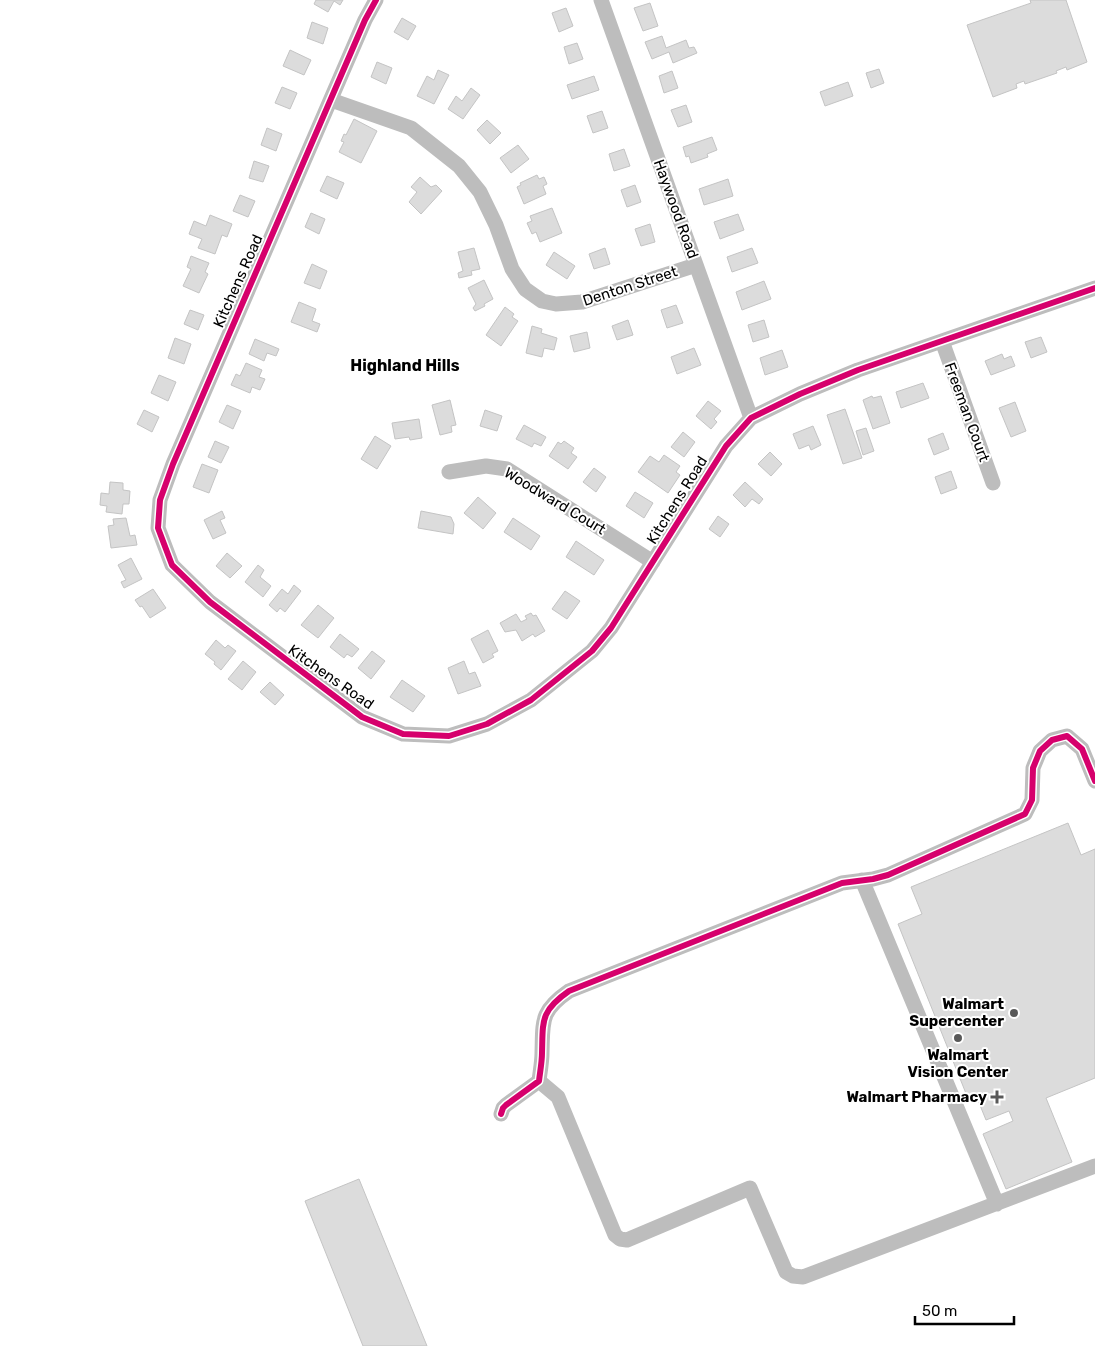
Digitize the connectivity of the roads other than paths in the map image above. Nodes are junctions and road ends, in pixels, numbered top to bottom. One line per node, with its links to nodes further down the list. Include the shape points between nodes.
1 (376, 0): 3 (street, Kitchens Road)
2 (601, 0): 4 (street, Haywood Road)
3 (331, 100): 4 (street, Denton Street, via 411,128 459,166 480,192 512,268 525,290 542,301 556,304 582,302); 10 (street, Kitchens Road, via 160,500 158,528 172,565 210,602 362,717 403,734 449,736 486,724 531,700 592,651 611,628)
4 (696, 265): 7 (street, Haywood Road)
5 (1095, 288): 6 (street, Kitchens Road)
6 (942, 342): 7 (street, Kitchens Road, via 858,370); 9 (street, Freeman Court)
7 (752, 418): 10 (street, Kitchens Road, via 726,446)
8 (449, 472): 10 (street, Woodward Court, via 486,466 507,469)
9 (993, 483)
10 (653, 562)
11 (1095, 781): 12 (street, via 1082,749 1067,736 1052,740 1040,750 1033,768 1032,800 1025,814 888,875)
12 (862, 880): 13 (street, via 842,883 569,991 546,1012); 16 (street)
13 (539, 1081): 14 (street, via 506,1104); 16 (street, via 558,1097 615,1235 620,1239 627,1240 750,1188 786,1272 802,1277)
14 (500, 1114)
15 (1095, 1166): 16 (street)
16 (997, 1204)

